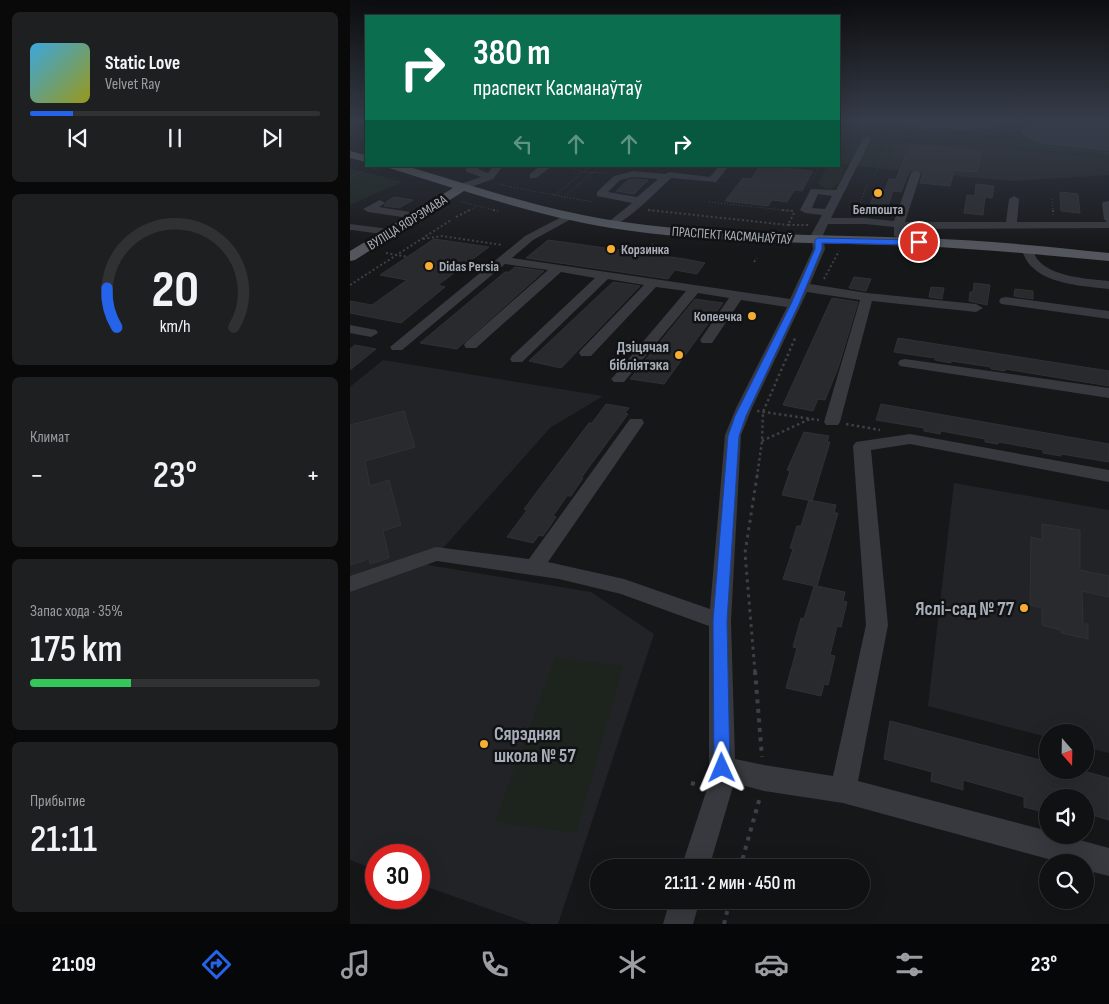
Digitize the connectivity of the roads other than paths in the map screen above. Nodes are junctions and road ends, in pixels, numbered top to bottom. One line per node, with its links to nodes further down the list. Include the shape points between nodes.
1 (852, 164): 13 (street)
2 (475, 167): 11 (street, via 470,170)
3 (497, 167): 11 (street)
4 (546, 167): 9 (street)
5 (678, 167): 10 (street)
6 (723, 167): 10 (street, via 713,180)
7 (388, 168): 12 (main road, ПРАСПЕКТ КАСМАНАЎТАЎ)
8 (916, 173): 24 (street)
9 (532, 176)
10 (668, 176): 16 (street); 16 (street, via 633,174 618,178 601,194)
11 (490, 177): 12 (street)
12 (464, 186): 18 (main road, ВУЛІЦА ЯФРЭМАВА); 19 (main road, ПРАСПЕКТ КАСМАНАЎТАЎ)
13 (839, 193): 20 (street); 20 (street, via 815,191 805,210)
14 (1014, 199): 25 (street)
15 (380, 203): 18 (street, via 368,209)
16 (637, 204): 22 (street)
17 (1107, 204): 21 (street)
18 (416, 216): 27 (main road, ВУЛІЦА ЯФРЭМАВА)
19 (569, 216): 22 (main road, ПРАСПЕКТ КАСМАНАЎТАЎ); 33 (street, via 529,238)
20 (826, 217): 24 (street); 28 (street, via 817,235)
21 (1109, 219)
22 (612, 224): 28 (main road, ПРАСПЕКТ КАСМАНАЎТАЎ)
23 (1109, 224): 25 (street)
24 (899, 225): 25 (street); 29 (street)
25 (1013, 225)
26 (352, 227): 27 (street)
27 (389, 232): 31 (main road, ВУЛІЦА ЯФРЭМАВА)
28 (818, 240): 29 (main road, ПРАСПЕКТ КАСМАНАЎТАЎ); 40 (street, via 819,249)
29 (900, 242): 30 (main road, ПРАСПЕКТ КАСМАНАЎТАЎ)
30 (1028, 249): 32 (main road, ПРАСПЕКТ КАСМАНАЎТАЎ); 37 (street, via 1034,263 1047,271 1081,282)
31 (350, 257)
32 (1109, 257)
33 (504, 260): 34 (street); 49 (street)
34 (558, 268): 35 (street); 48 (street)
35 (604, 276): 36 (street); 51 (street)
36 (652, 284): 38 (street); 50 (street)
37 (1109, 285)
38 (695, 289): 39 (street); 53 (street)
39 (738, 295): 40 (street); 46 (street)
40 (798, 296): 41 (street, via 818,289); 60 (street, via 733,436)
41 (867, 297): 43 (street); 55 (street)
42 (1006, 301): 44 (street)
43 (976, 308)
44 (1109, 315)
45 (361, 331): 47 (street)
46 (707, 340)
47 (350, 341)
48 (471, 345)
49 (397, 347)
50 (586, 353)
51 (517, 359)
52 (905, 363): 54 (street)
53 (619, 379)
54 (1109, 393)
55 (832, 422)
56 (636, 423): 58 (street)
57 (1109, 476): 62 (street, via 910,439 862,446 877,625)
58 (534, 568): 59 (street, via 436,554); 60 (street, via 624,587)
59 (350, 584)
60 (720, 621): 61 (street)
61 (722, 768): 62 (street); 63 (street, via 720,789)
62 (843, 790): 64 (street)
63 (698, 859)
64 (1109, 862)
65 (682, 909): 66 (street)
66 (678, 924)

